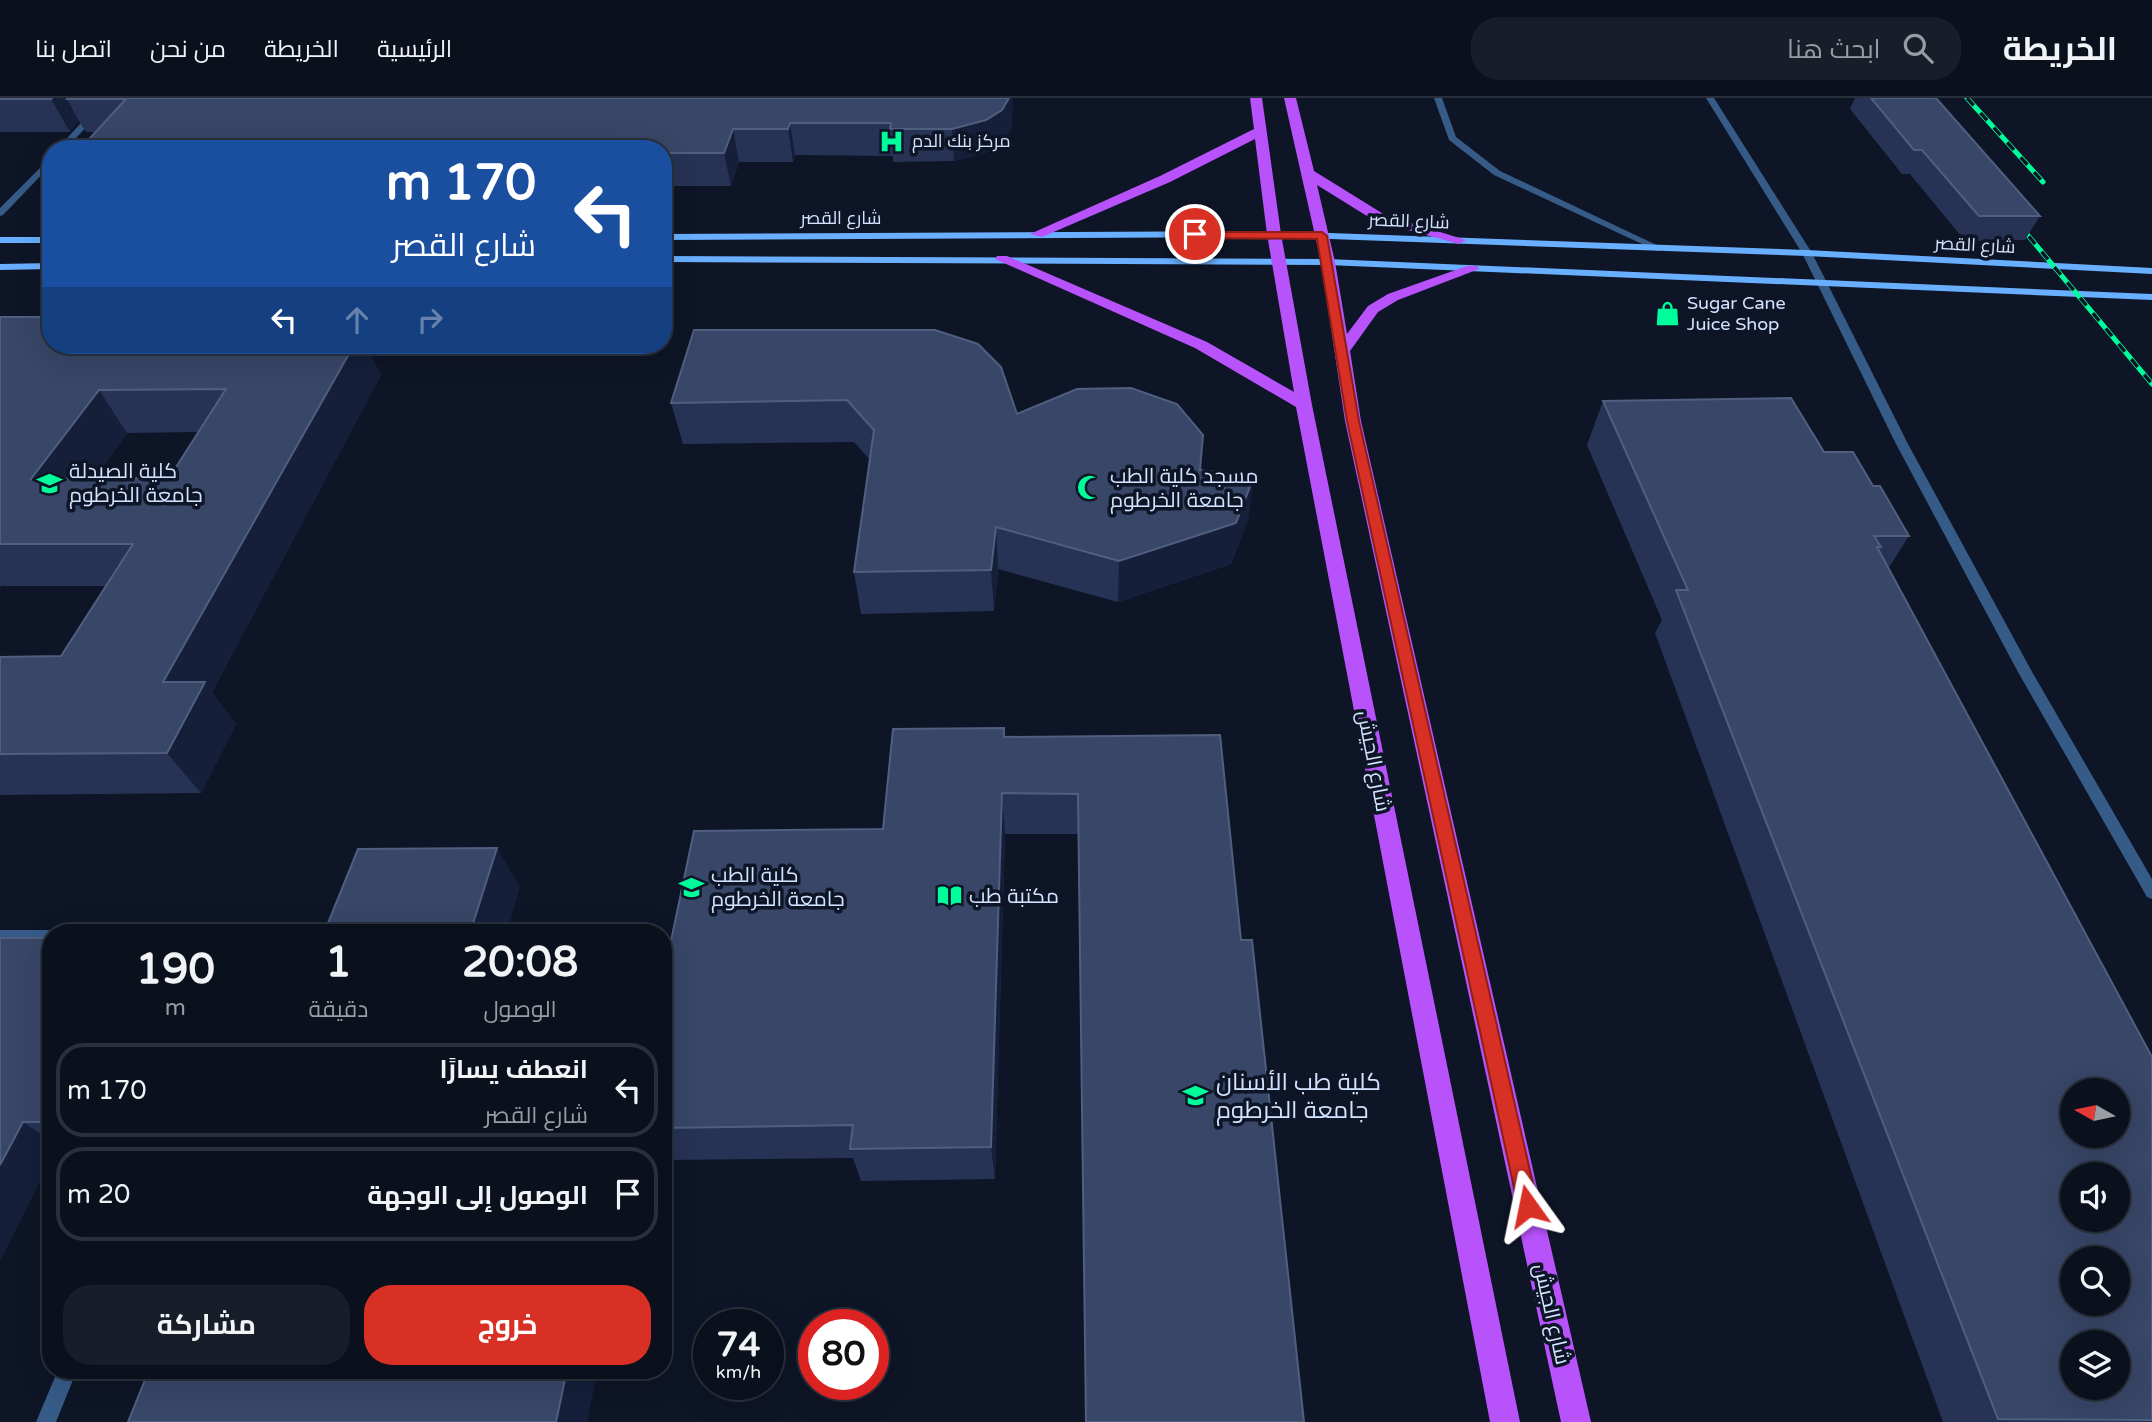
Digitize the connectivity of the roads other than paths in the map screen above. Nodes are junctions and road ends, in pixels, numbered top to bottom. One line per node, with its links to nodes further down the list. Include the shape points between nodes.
1 (110, 98): 7 (street)
2 (1256, 98): 6 (highway, شارع الجيش)
3 (1290, 98): 9 (highway, شارع الجيش)
4 (1437, 98): 18 (street, via 1452,138 1497,173)
5 (1710, 98): 19 (street)
6 (1262, 130): 11 (highway, via 1165,179); 12 (highway, شارع الجيش)
7 (70, 140)
8 (42, 169): 10 (street)
9 (1306, 172): 13 (highway, شارع الجيش); 17 (highway, via 1380,218)
10 (0, 213)
11 (1037, 234): 12 (main road, شارع القصر); 14 (main road, شارع القصر)
12 (1274, 234): 13 (main road, شارع القصر); 23 (highway, شارع الجيش)
13 (1322, 236): 17 (main road, شارع القصر); 22 (highway, شارع الجيش)
14 (672, 237)
15 (0, 240): 16 (main road)
16 (42, 240)
17 (1459, 240): 18 (main road, شارع القصر)
18 (1660, 249): 19 (main road, شارع القصر)
19 (1807, 253): 27 (main road, شارع القصر); 28 (street)
20 (672, 259): 21 (main road, شارع القصر)
21 (1002, 259): 23 (main road, شارع القصر); 31 (highway, via 1201,345)
22 (1328, 262): 23 (main road, شارع القصر); 26 (main road); 30 (highway, شارع الجيش)
23 (1279, 263): 31 (highway, شارع الجيش)
24 (42, 266): 25 (main road)
25 (0, 267)
26 (1472, 269): 28 (main road); 30 (highway, via 1393,297 1373,309)
27 (2152, 271)
28 (1822, 282): 29 (main road); 32 (street, via 1902,444 2025,672)
29 (2152, 297)
30 (1343, 350): 38 (highway, شارع الجيش, via 1356,435)
31 (1304, 405): 37 (highway, شارع الجيش)
32 (2152, 893)
33 (0, 937): 34 (street)
34 (42, 937)
35 (64, 1379): 36 (street)
36 (46, 1422)
37 (1505, 1422)
38 (1576, 1422)

